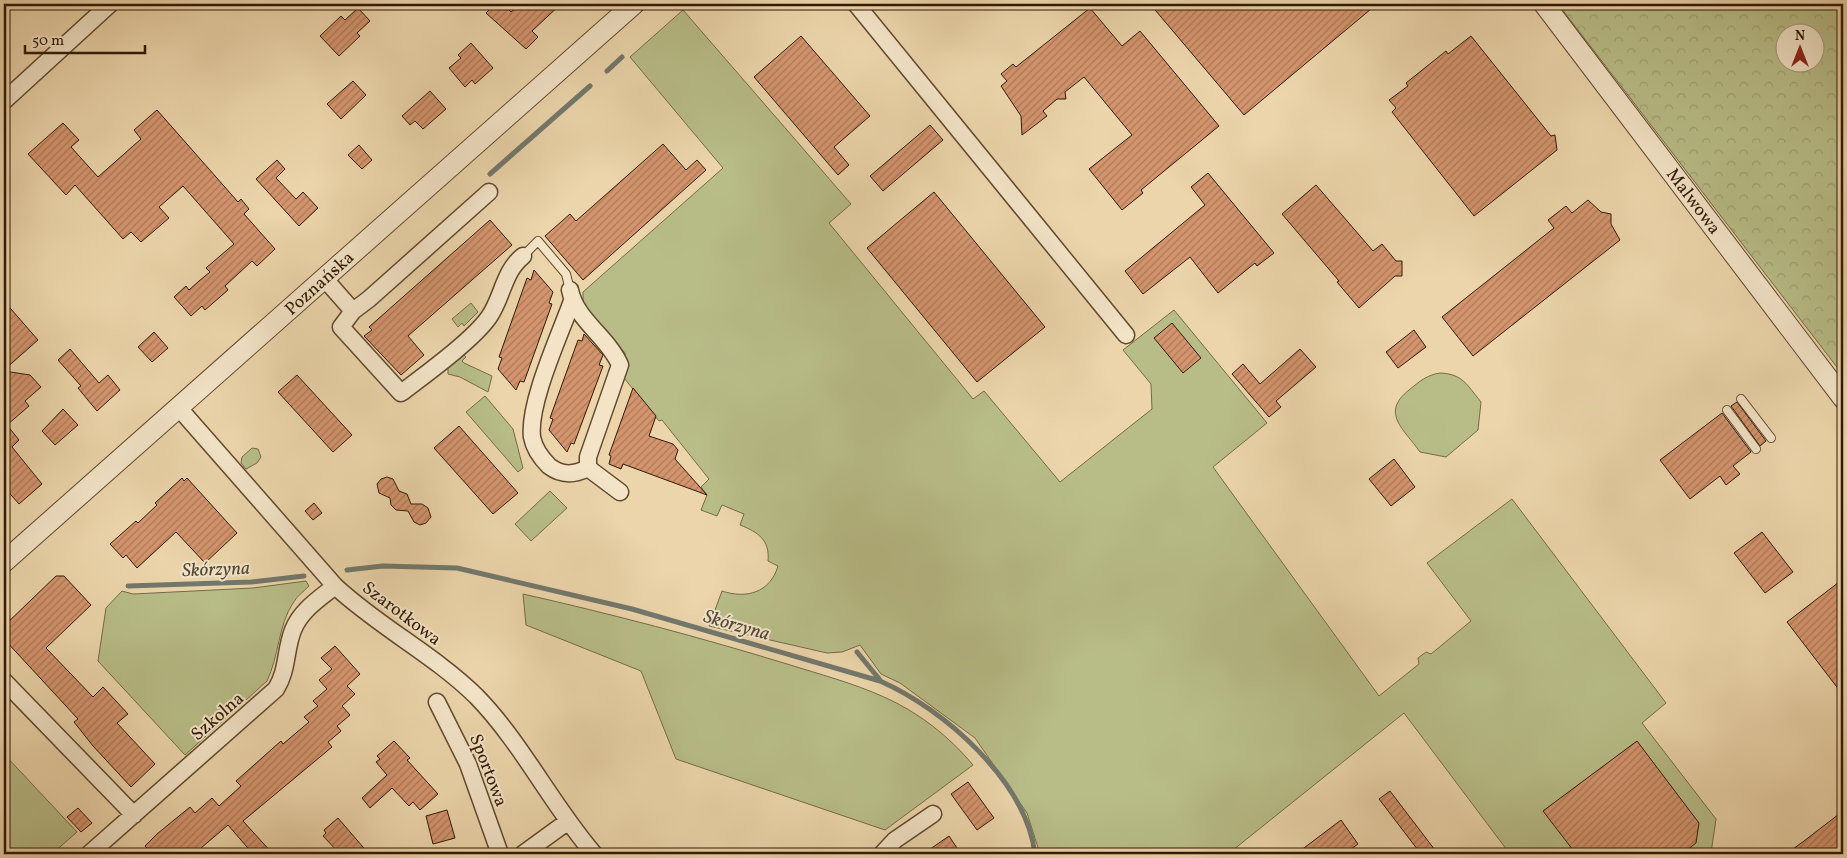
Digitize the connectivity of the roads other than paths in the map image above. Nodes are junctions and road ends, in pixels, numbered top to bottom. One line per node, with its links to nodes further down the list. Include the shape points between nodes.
1 (110, 4): 5 (street)
2 (634, 4): 8 (street, Poznańska)
3 (856, 4): 11 (street)
4 (1544, 4): 12 (street, Malwowa)
5 (4, 101)
6 (489, 192): 10 (street)
7 (523, 256): 9 (lane, via 538,241 566,274); 10 (street, via 514,264 490,316 478,330 401,393 341,327)
8 (324, 278): 10 (street); 14 (street, Poznańska)
9 (571, 296): 18 (street, via 616,355 620,365 588,457); 18 (street, via 540,391 532,438 542,459 552,468 570,475)
10 (352, 311)
11 (1126, 335)
12 (1843, 398)
13 (1741, 399): 16 (lane)
14 (178, 407): 20 (street, Poznańska); 21 (street, Szarotkowa)
15 (1726, 410): 17 (lane)
16 (1770, 438)
17 (1756, 449)
18 (588, 468): 19 (street)
19 (620, 492)
20 (4, 562)
21 (335, 586): 25 (street, Szkolna, via 299,618 291,637 286,670 276,689); 26 (street, Szarotkowa, via 475,696 508,734)
22 (4, 680): 25 (street)
23 (437, 702): 28 (street, Sportowa, via 468,764)
24 (933, 814): 31 (street, via 895,840)
25 (134, 815): 27 (street, Szkolna)
26 (567, 822): 29 (street); 30 (street, Szarotkowa)
27 (89, 854)
28 (500, 854)
29 (524, 854)
30 (594, 854)
31 (882, 854)

